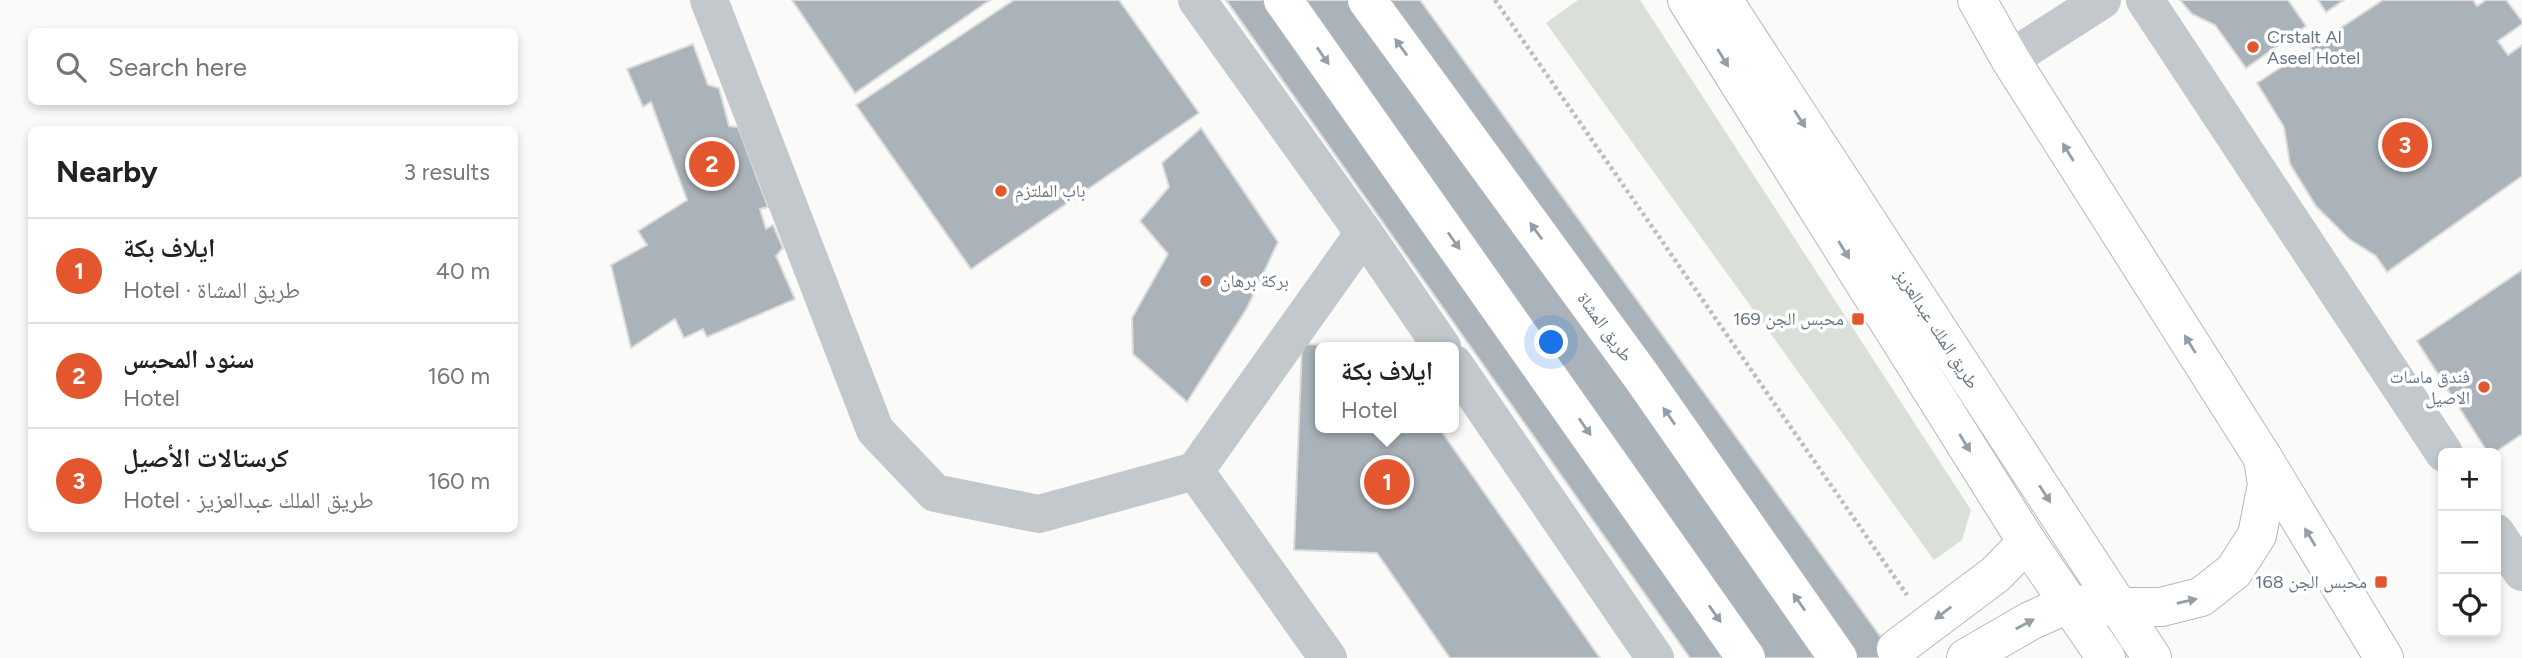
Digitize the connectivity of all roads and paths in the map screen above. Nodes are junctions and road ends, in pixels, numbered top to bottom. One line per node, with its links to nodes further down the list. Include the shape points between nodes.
1 (709, 0): 18 (street, via 875,430 935,493 1039,514)
2 (1197, 0): 13 (street)
3 (1283, 0): 28 (main road, one-way to 28)
4 (1367, 0): 29 (main road, طريق المشاة, one-way to 4, via 1642,377)
5 (1495, 0): 24 (path)
6 (1687, 0): 20 (main road, one-way to 20)
7 (1723, 0): 23 (main road, طريق الملك عبدالعزيز, one-way to 23)
8 (1965, 0): 12 (main road)
9 (1977, 0): 12 (main road)
10 (2102, 0): 12 (street)
11 (2145, 0): 16 (street)
12 (2010, 59): 17 (main road, one-way to 12)
13 (1364, 233): 14 (street); 18 (street)
14 (1439, 342)
15 (1459, 371): 27 (street)
16 (2441, 448)
17 (2263, 458): 23 (main road, one-way to 17, via 2161,607 2201,597 2234,571 2257,535 2267,485); 33 (main road, one-way to 17)
18 (1195, 471): 26 (street)
19 (2501, 540): 21 (street)
20 (2027, 542): 22 (main road); 24 (main road, one-way to 24, via 1996,574)
21 (2522, 572)
22 (2068, 604): 23 (main road); 30 (main road, one-way to 22); 31 (main road)
23 (2119, 607): 32 (main road, طريق الملك عبدالعزيز)
24 (1928, 625): 25 (main road)
25 (1896, 649)
26 (1328, 658)
27 (1655, 658)
28 (1746, 658)
29 (1838, 658)
30 (1966, 658)
31 (2106, 658)
32 (2152, 658)
33 (2384, 658)

